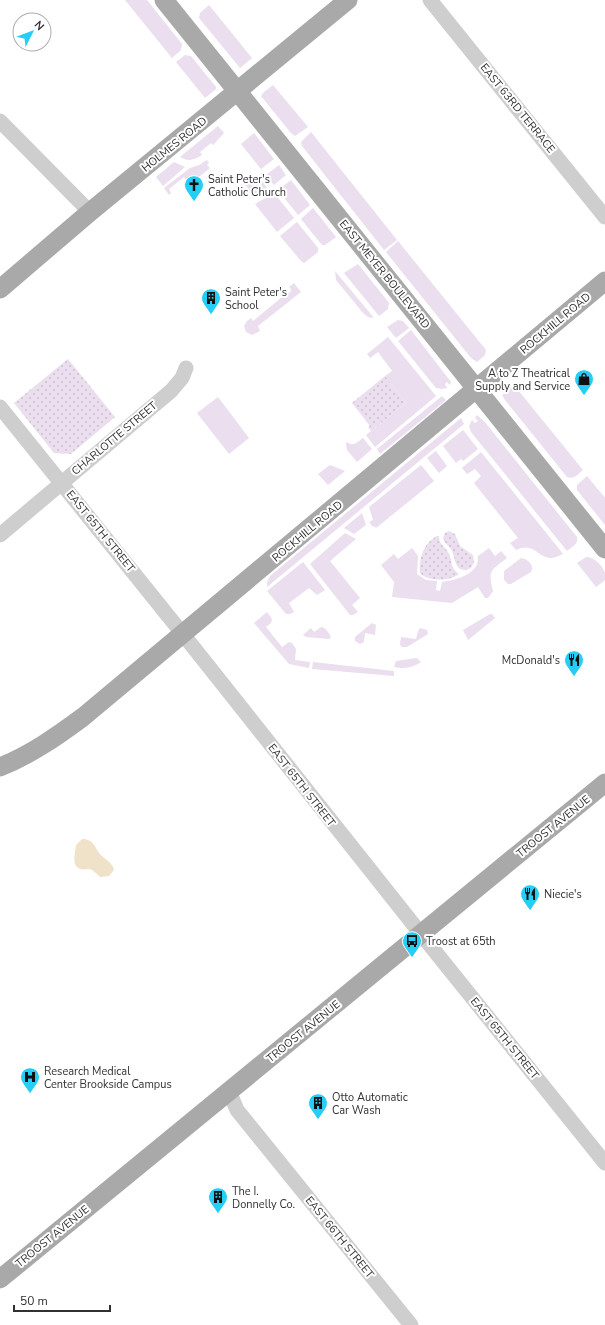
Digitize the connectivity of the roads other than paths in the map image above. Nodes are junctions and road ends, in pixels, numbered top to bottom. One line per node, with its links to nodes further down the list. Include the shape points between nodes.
1 (164, 0): 4 (main road, EAST MEYER BOULEVARD)
2 (348, 0): 4 (main road, HOLMES ROAD)
3 (430, 0): 7 (street, EAST 63RD TERRACE)
4 (238, 92): 6 (main road, HOLMES ROAD); 11 (main road, EAST MEYER BOULEVARD)
5 (0, 121): 6 (street)
6 (90, 212): 9 (main road, HOLMES ROAD)
7 (605, 217)
8 (605, 281): 11 (main road, ROCKHILL ROAD)
9 (0, 289)
10 (186, 368): 13 (street, CHARLOTTE STREET, via 182,378 171,391)
11 (476, 388): 15 (main road, EAST MEYER BOULEVARD); 16 (main road, ROCKHILL ROAD)
12 (0, 406): 13 (street, EAST 65TH STREET)
13 (62, 483): 14 (street, CHARLOTTE STREET); 16 (street, EAST 65TH STREET)
14 (0, 535)
15 (605, 549)
16 (183, 634): 17 (main road, ROCKHILL ROAD, via 82,718 16,761); 19 (street, EAST 65TH STREET)
17 (0, 767)
18 (605, 783): 19 (main road, TROOST AVENUE)
19 (420, 934): 20 (main road, TROOST AVENUE); 21 (street, EAST 65TH STREET)
20 (229, 1091): 22 (main road, TROOST AVENUE); 23 (street, EAST 66TH STREET, via 237,1110)
21 (605, 1163)
22 (0, 1279)
23 (411, 1325)

